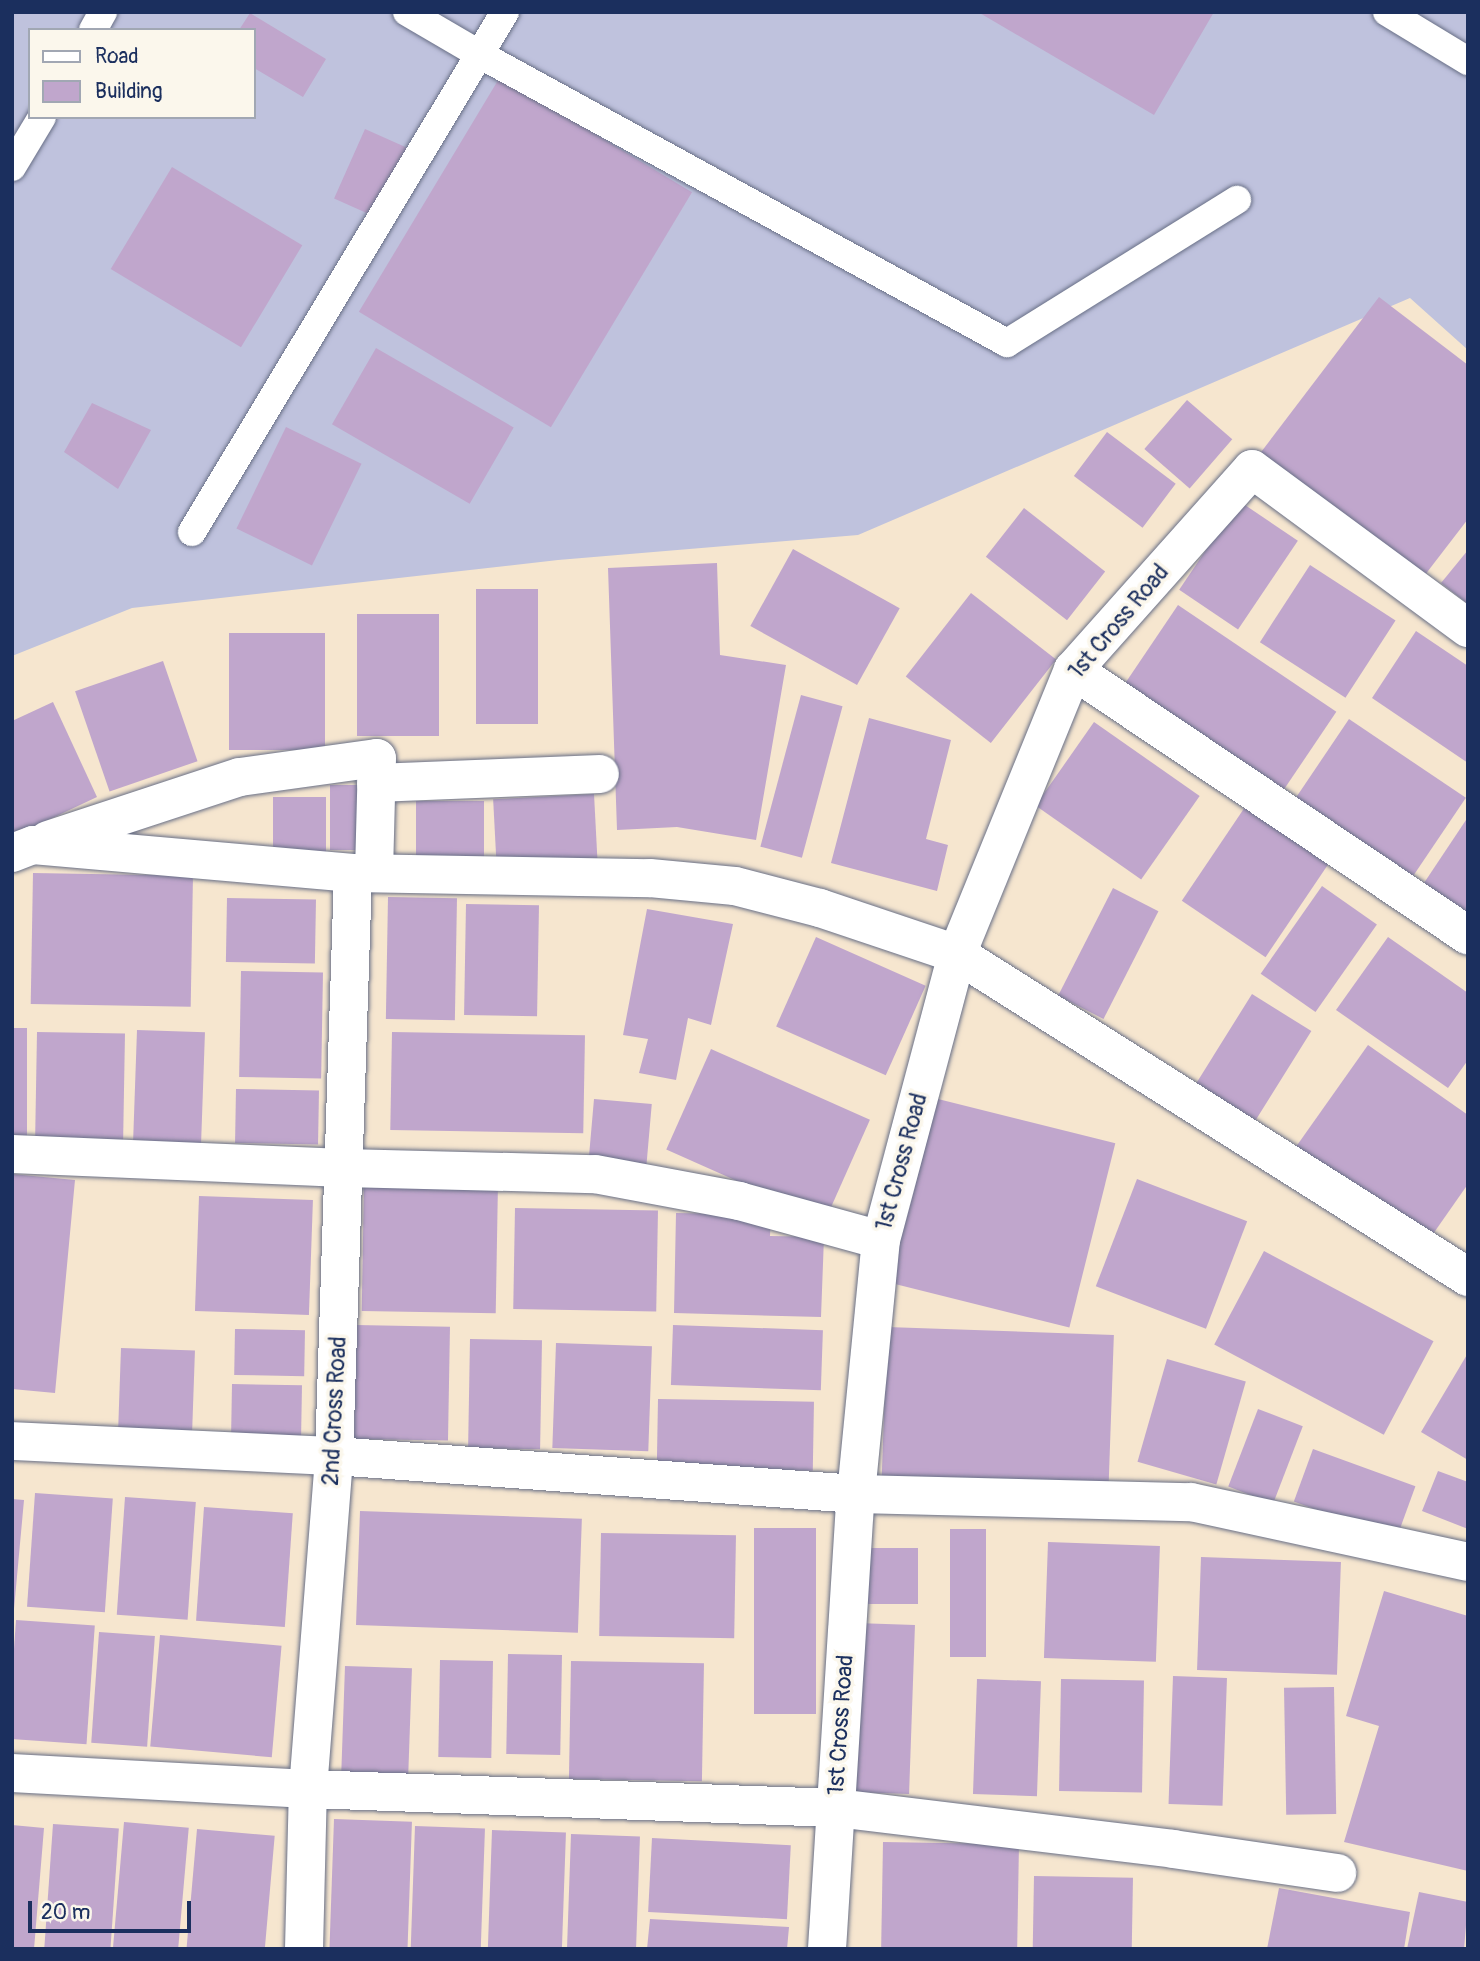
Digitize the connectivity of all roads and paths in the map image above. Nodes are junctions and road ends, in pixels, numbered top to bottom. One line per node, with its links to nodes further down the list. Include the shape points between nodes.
1 (103, 12): 5 (lane)
2 (407, 12): 6 (lane)
3 (505, 12): 6 (lane)
4 (1387, 12): 7 (lane)
5 (94, 28)
6 (479, 54): 10 (lane, via 1007,343); 11 (lane)
7 (1468, 61)
8 (41, 119): 9 (lane)
9 (12, 167)
10 (1237, 200)
11 (192, 532)
12 (1468, 628): 13 (street, 1st Cross Road, via 1252,469)
13 (1073, 670): 18 (street); 19 (street, 1st Cross Road)
14 (600, 774): 15 (street)
15 (376, 783): 16 (street, via 377,758 240,777); 17 (street, 2nd Cross Road)
16 (23, 849): 17 (street)
17 (363, 873): 19 (street, via 650,878 735,886 820,908); 21 (street, 2nd Cross Road)
18 (1468, 935)
19 (957, 954): 22 (street, 1st Cross Road); 23 (street)
20 (12, 1154): 21 (street)
21 (344, 1168): 22 (street, via 594,1174 739,1201); 25 (street, 2nd Cross Road)
22 (881, 1240): 26 (street, 1st Cross Road)
23 (1468, 1277)
24 (12, 1441): 25 (street)
25 (334, 1457): 26 (street); 29 (street, 2nd Cross Road)
26 (856, 1494): 27 (street, via 1191,1502); 30 (street, 1st Cross Road)
27 (1468, 1562)
28 (12, 1773): 29 (street)
29 (308, 1789): 30 (street); 32 (street, 2nd Cross Road)
30 (835, 1808): 31 (street); 33 (street, 1st Cross Road)
31 (1337, 1873)
32 (304, 1949)
33 (827, 1949)

